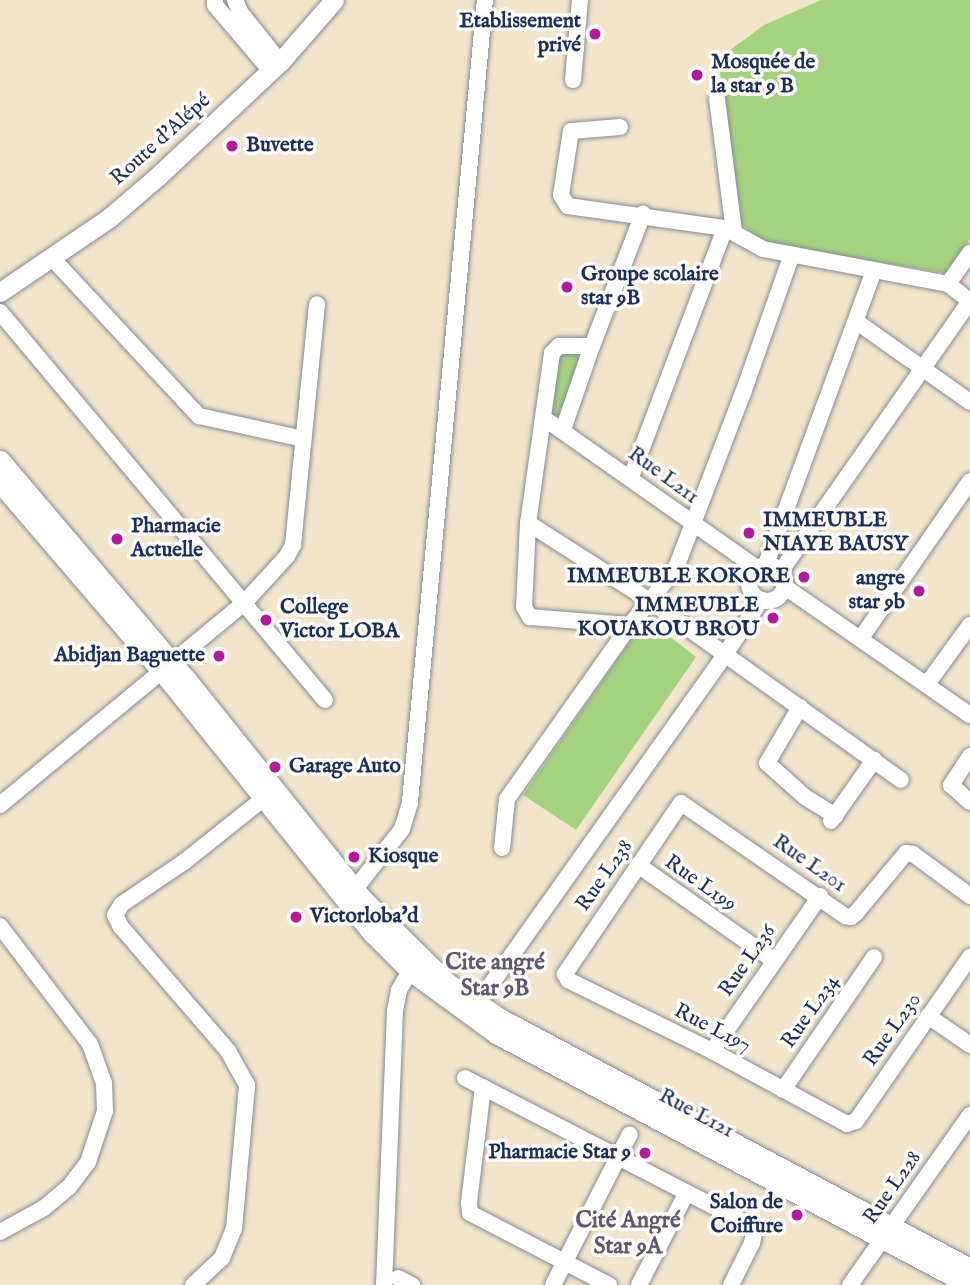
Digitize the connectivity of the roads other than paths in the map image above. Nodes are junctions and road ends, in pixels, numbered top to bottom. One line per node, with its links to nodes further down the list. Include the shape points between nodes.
1 (215, 0): 5 (street, via 215,5)
2 (334, 0): 6 (main road, Route d'Alépé)
3 (485, 0): 57 (street, via 410,802 402,829)
4 (580, 0): 7 (street)
5 (238, 9): 6 (street)
6 (275, 66): 14 (main road, Route d'Alépé, via 138,192)
7 (573, 80)
8 (717, 99): 11 (street)
9 (620, 127): 10 (street, via 571,131 561,195 568,206)
10 (643, 214): 11 (street); 22 (street)
11 (730, 230): 13 (street, via 763,249); 29 (street)
12 (970, 253): 16 (street)
13 (792, 254): 15 (street); 33 (street)
14 (52, 258): 17 (main road, Route d'Alépé); 27 (street, via 199,416)
15 (874, 271): 16 (street); 21 (street)
16 (948, 284): 18 (street)
17 (0, 292)
18 (970, 301): 23 (street)
19 (317, 304): 27 (street)
20 (0, 312): 38 (street)
21 (857, 322): 23 (street); 34 (street)
22 (592, 345): 25 (street, via 555,348); 26 (street)
23 (922, 369): 24 (street); 34 (street)
24 (970, 402)
25 (545, 419): 26 (street, Rue L211); 32 (street)
26 (563, 430): 29 (street, Rue L211)
27 (304, 439): 38 (street, via 293,545)
28 (0, 460): 43 (main road)
29 (631, 477): 33 (street, Rue L211)
30 (970, 481): 41 (street)
31 (0, 483): 43 (main road)
32 (528, 523): 37 (street); 39 (street, via 526,613 530,617)
33 (694, 525): 34 (street, Rue L211); 37 (street, via 676,568)
34 (768, 568): 35 (street); 36 (street, via 749,585)
35 (785, 587): 36 (street, via 773,600); 41 (street)
36 (761, 600): 42 (street)
37 (650, 601): 39 (street); 42 (street)
38 (244, 603): 43 (street); 45 (street)
39 (631, 625): 55 (street, via 507,799)
40 (970, 625): 44 (street)
41 (861, 638): 44 (street)
42 (724, 656): 46 (street); 66 (street)
43 (167, 667): 51 (main road, Rue L121); 53 (street); 57 (main road)
44 (927, 684): 47 (street)
45 (325, 700)
46 (800, 707): 49 (street); 49 (street, via 767,763 833,819)
47 (970, 715)
48 (970, 756): 52 (street, via 951,785)
49 (874, 760): 50 (street)
50 (901, 780)
51 (263, 799): 65 (main road, Rue L121, via 365,925); 83 (street, via 122,904 115,915 229,1052 247,1085 234,1229 222,1258)
52 (970, 802)
53 (0, 805)
54 (678, 807): 56 (street, Rue L238); 58 (street, Rue L201, via 686,804)
55 (502, 848)
56 (638, 865): 63 (street, Rue L199); 64 (street, Rue L238)
57 (355, 889): 66 (main road, via 419,957)
58 (820, 896): 59 (street, Rue L201, via 851,917 905,853 913,854); 63 (street, Rue L236)
59 (970, 896)
60 (0, 926): 78 (street, via 90,1044 104,1083 105,1111 89,1163 69,1187 44,1208)
61 (874, 957): 72 (street, Rue L234)
62 (970, 957): 67 (street, Rue L230)
63 (773, 960): 69 (street, Rue L236)
64 (566, 968): 69 (street, Rue L197, via 568,980)
65 (410, 971): 79 (main road, Rue L121, via 496,1034); 82 (street, via 399,990 395,1011)
66 (477, 1004): 79 (main road)
67 (928, 1016): 68 (street); 74 (street, Rue L230, via 856,1121)
68 (970, 1045)
69 (712, 1051): 72 (street, Rue L197)
70 (465, 1078): 71 (street)
71 (483, 1087): 76 (street); 80 (street, via 470,1213)
72 (783, 1090): 74 (street, Rue L197)
73 (970, 1115): 79 (street, Rue L228)
74 (847, 1124)
75 (630, 1133): 76 (street)
76 (618, 1158): 77 (street); 80 (street)
77 (685, 1194): 86 (street); 87 (street, via 755,1228)
78 (0, 1232)
79 (887, 1234): 81 (main road); 88 (street, Rue L228); 89 (main road, Rue L121)
80 (564, 1262): 84 (street); 85 (street)
81 (970, 1268)
82 (398, 1283)
83 (193, 1285)
84 (553, 1285)
85 (609, 1285)
86 (639, 1285)
87 (731, 1285)
88 (850, 1285)
89 (969, 1285)

